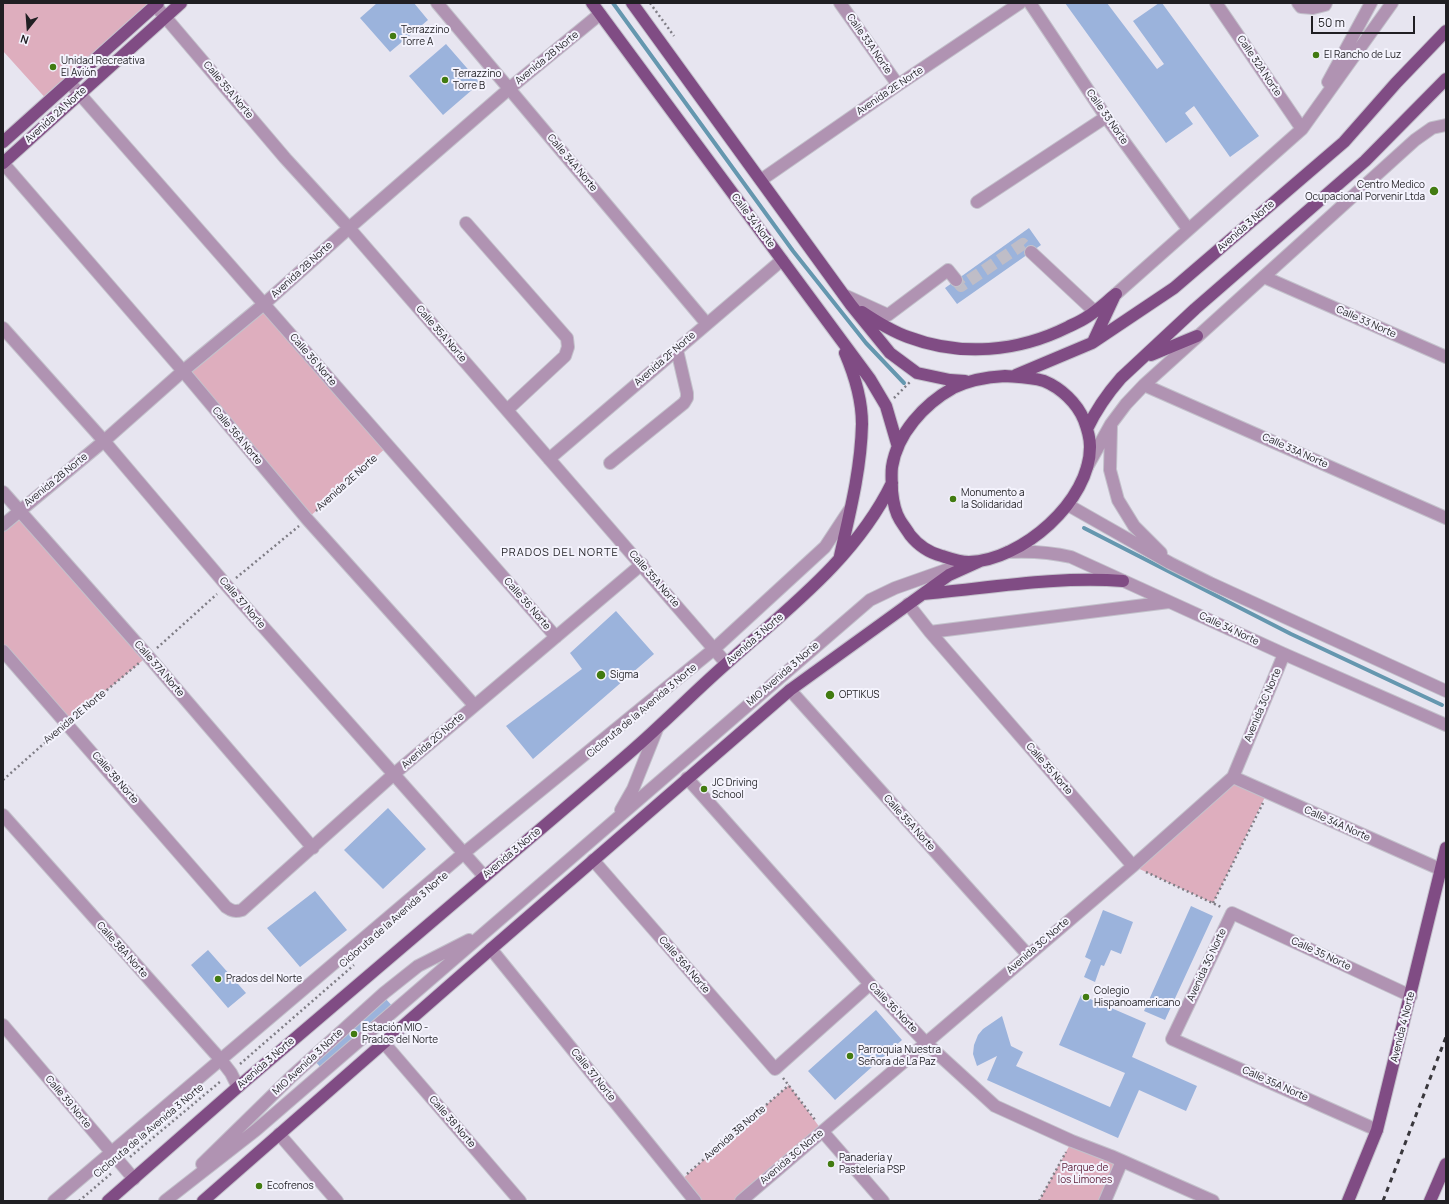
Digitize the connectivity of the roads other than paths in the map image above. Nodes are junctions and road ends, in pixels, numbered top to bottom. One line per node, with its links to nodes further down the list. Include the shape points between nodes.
1 (181, 3): 15 (main road, Avenida 2A Norte)
2 (437, 3): 20 (street, Calle 34A Norte)
3 (592, 3): 14 (main road, Calle 34 Norte)
4 (632, 3): 27 (main road)
5 (840, 3): 19 (street, Calle 33A Norte)
6 (1020, 3): 19 (street, Avenida 2E Norte)
7 (1030, 3): 22 (street, Calle 33 Norte)
8 (1216, 3): 24 (street, Calle 32A Norte)
9 (1298, 3): 10 (street, via 1301,7 1313,8)
10 (1326, 3)
11 (1371, 3): 24 (street)
12 (1392, 3): 24 (street)
13 (157, 4): 15 (street, Calle 35A Norte); 18 (main road, Avenida 2A Norte)
14 (600, 14): 20 (street, Avenida 2B Norte); 33 (main road, Calle 34 Norte)
15 (165, 17): 21 (main road, Avenida 2A Norte); 30 (street, Calle 35A Norte, via 285,158)
16 (1446, 31): 44 (main road, Avenida 3 Norte, via 1344,142 1174,288)
17 (1446, 79): 47 (main road, via 1365,161)
18 (70, 83): 21 (street, Calle 36 Norte); 25 (main road, Avenida 2A Norte)
19 (898, 85): 27 (street, Avenida 2E Norte)
20 (510, 88): 30 (street, Avenida 2B Norte); 40 (street, Calle 34A Norte)
21 (80, 93): 26 (main road, Avenida 2A Norte); 38 (street, Calle 36 Norte)
22 (1106, 117): 28 (street); 31 (street, Calle 33 Norte)
23 (1446, 125): 34 (street, via 1432,128 1415,140)
24 (1302, 129): 31 (street)
25 (3, 142)
26 (3, 163): 48 (street, Calle 36A Norte)
27 (761, 180): 37 (main road)
28 (977, 202)
29 (466, 223): 52 (street, via 567,338 565,356)
30 (349, 228): 38 (street, Avenida 2B Norte); 52 (street, Calle 35A Norte)
31 (1188, 229): 36 (street)
32 (1031, 252): 39 (street)
33 (782, 260): 40 (street, Avenida 2F Norte); 42 (main road, Calle 34 Norte)
34 (1264, 277): 43 (street); 46 (street, Calle 33 Norte)
35 (956, 280): 37 (street, via 948,270 888,315)
36 (1116, 294): 39 (main road); 44 (main road)
37 (848, 300): 39 (main road, via 883,326 908,337 960,349 1013,347 1039,340); 50 (main road, via 890,353 917,373)
38 (264, 304): 48 (street, Avenida 2B Norte); 77 (street, Calle 36 Norte)
39 (1094, 311)
40 (707, 324): 45 (street, Avenida 2F Norte)
41 (3, 328): 55 (street, Calle 37 Norte)
42 (838, 335): 56 (main road, Calle 34 Norte, via 886,406); 63 (main road, via 852,368 862,422 858,475)
43 (1197, 336): 47 (main road); 51 (street)
44 (1092, 343): 49 (main road, Avenida 3 Norte)
45 (677, 350): 57 (street, Avenida 2F Norte); 58 (street, via 687,398)
46 (1446, 357)
47 (1144, 358): 54 (main road, via 1112,389 1095,412)
48 (183, 371): 55 (street, Avenida 2B Norte); 84 (street, Calle 36A Norte, via 307,519)
49 (1012, 377): 50 (main road); 54 (main road, via 1043,381 1061,390 1082,415)
50 (970, 381): 56 (main road, via 933,401 918,416)
51 (1144, 385): 53 (street); 65 (street, Calle 33A Norte)
52 (507, 410): 57 (street, Calle 35A Norte)
53 (1111, 424): 59 (street); 70 (street, via 1110,470 1118,500 1134,526)
54 (1087, 430): 59 (main road, via 1090,447)
55 (104, 441): 64 (street, Avenida 2B Norte); 87 (street, Calle 37 Norte, via 227,586)
56 (898, 447): 60 (main road, via 892,467)
57 (549, 459): 71 (street, Calle 35A Norte)
58 (610, 463)
59 (1087, 468): 62 (main road)
60 (892, 483): 68 (main road, Avenida 3 Norte, via 884,500); 69 (main road, via 893,501 899,519 913,539 932,553 958,561)
61 (3, 492): 64 (street, Calle 37A Norte)
62 (1068, 505): 67 (main road, via 1048,527); 70 (street)
63 (850, 509): 68 (main road); 79 (street, Avenida 3 Norte, via 825,547)
64 (19, 510): 66 (street, Avenida 2B Norte); 92 (street, Calle 37A Norte)
65 (1446, 518)
66 (3, 524)
67 (1008, 552): 69 (main road); 72 (street, Calle 34 Norte, via 1055,553 1071,557)
68 (840, 560): 81 (main road, Avenida 3 Norte, via 810,590)
69 (974, 561): 73 (main road); 91 (street, MIO Avenida 3 Norte, via 901,586 870,600)
70 (1170, 563): 83 (street)
71 (642, 564): 77 (street, Avenida 2G Norte); 79 (street, Calle 35A Norte)
72 (1123, 580): 73 (main road, via 1072,580); 74 (street, Calle 34 Norte)
73 (922, 594): 75 (main road)
74 (1171, 601): 76 (street); 80 (street, Calle 34 Norte)
75 (908, 604): 76 (street, Calle 35 Norte); 82 (main road)
76 (930, 632): 96 (street, Calle 35 Norte)
77 (556, 637): 84 (street, Avenida 2G Norte)
78 (3, 650): 99 (street, Calle 38 Norte)
79 (714, 650): 81 (street, Calle 35A Norte); 94 (street, Avenida 3 Norte)
80 (1284, 654): 85 (street, Calle 34 Norte); 88 (street, Avenida 3C Norte)
81 (726, 663): 86 (main road, Avenida 3 Norte)
82 (790, 690): 89 (main road); 103 (street, Calle 35A Norte)
83 (1446, 690)
84 (474, 705): 87 (street, Avenida 2G Norte)
85 (1446, 725)
86 (657, 729): 91 (street, MIO Avenida 3 Norte, via 633,789); 98 (main road, Avenida 3 Norte)
87 (394, 774): 92 (street, Avenida 2G Norte); 94 (street, Calle 37 Norte)
88 (1233, 777): 96 (street, Avenida 3C Norte); 97 (street, Calle 34A Norte)
89 (687, 778): 95 (main road); 104 (street, Calle 36 Norte)
90 (3, 815): 110 (street, Calle 38A Norte)
91 (616, 818): 101 (street, MIO Avenida 3 Norte)
92 (313, 848): 99 (street, Avenida 2G Norte, via 242,910 237,912)
93 (1446, 848): 97 (main road, Avenida 4 Norte)
94 (464, 853): 98 (street, Calle 37 Norte); 110 (street, Avenida 3 Norte)
95 (592, 860): 102 (main road); 104 (street, Calle 36A Norte, via 775,1069)
96 (1133, 866): 103 (street, Avenida 3C Norte)
97 (1442, 870): 105 (main road, Avenida 4 Norte)
98 (484, 876): 111 (main road, Avenida 3 Norte)
99 (226, 907)
100 (1232, 913): 105 (street, Calle 35 Norte); 107 (street, Avenida 3G Norte)
101 (487, 930): 121 (street, MIO Avenida 3 Norte, via 256,1130); 121 (street, MIO Avenida 3 Norte, via 418,966 384,993 292,1076)
102 (491, 949): 108 (main road); 125 (street, Calle 37 Norte)
103 (1028, 955): 109 (street, Avenida 3C Norte)
104 (870, 984): 109 (street, Calle 36 Norte)
105 (1411, 996): 112 (main road, Avenida 4 Norte)
106 (3, 1025): 115 (street, Calle 39 Norte)
107 (1172, 1039): 112 (street, Calle 35A Norte)
108 (384, 1043): 114 (main road); 124 (street, Calle 38 Norte)
109 (926, 1043): 113 (street, Avenida 3C Norte); 116 (street, Calle 36 Norte, via 995,1106)
110 (221, 1060): 111 (street, Calle 38A Norte); 115 (street, Avenida 3 Norte)
111 (238, 1087): 118 (main road, Avenida 3 Norte)
112 (1377, 1130): 130 (main road, Avenida 4 Norte)
113 (823, 1132): 126 (street, Avenida 3C Norte); 127 (street)
114 (279, 1134): 122 (main road); 123 (street)
115 (111, 1153): 118 (street, Calle 39 Norte); 119 (street, Avenida 3 Norte)
116 (1122, 1161): 128 (street); 129 (street, Calle 36 Norte)
117 (1446, 1164): 131 (main road)
118 (134, 1179): 120 (main road, Avenida 3 Norte)
119 (54, 1201)
120 (108, 1201)
121 (165, 1201)
122 (203, 1201)
123 (337, 1201)
124 (520, 1201)
125 (695, 1201)
126 (741, 1201)
127 (883, 1201)
128 (1105, 1201)
129 (1213, 1201)
130 (1348, 1201)
131 (1430, 1201)

